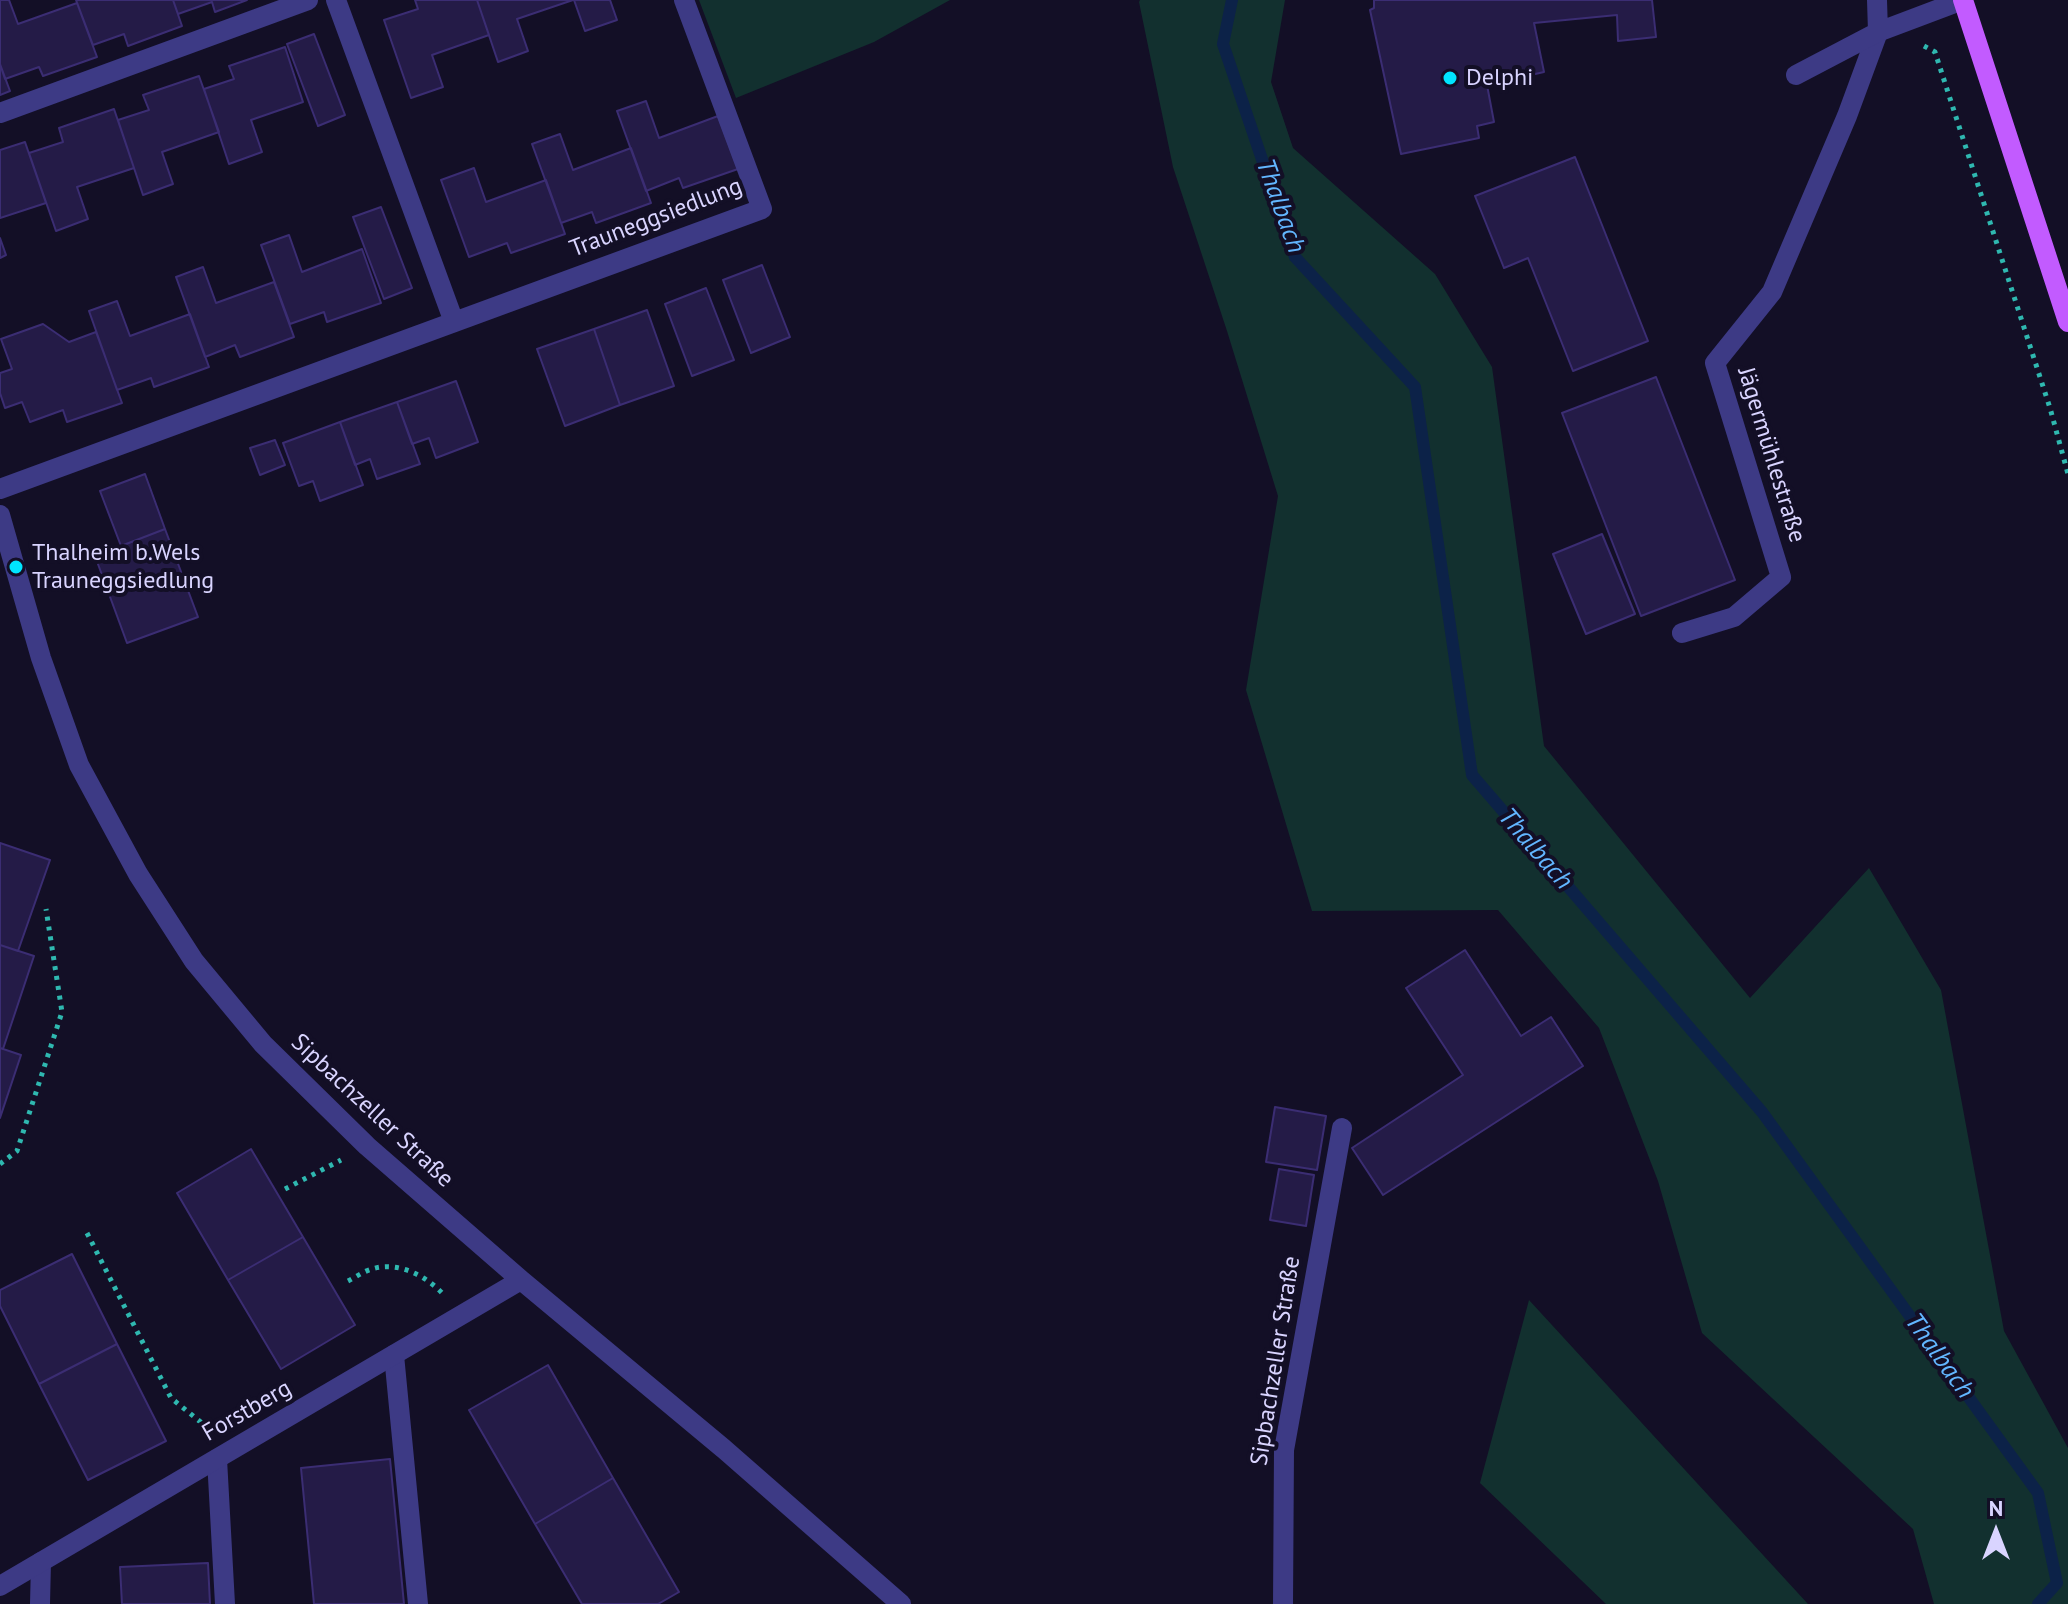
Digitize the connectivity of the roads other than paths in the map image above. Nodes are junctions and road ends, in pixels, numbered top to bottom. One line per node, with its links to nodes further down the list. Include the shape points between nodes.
1 (308, 0): 8 (street)
2 (336, 0): 9 (street)
3 (684, 0): 9 (street, Trauneggsiedlung, via 762,209)
4 (1877, 0): 6 (street, Jägermühlestraße)
5 (1963, 0): 6 (street); 10 (main road)
6 (1878, 32): 7 (street); 13 (street, Jägermühlestraße, via 1772,292 1715,363 1781,577 1734,617)
7 (1796, 75)
8 (0, 113)
9 (454, 322): 11 (street, Trauneggsiedlung)
10 (2068, 322)
11 (0, 489)
12 (0, 515): 15 (street, Sipbachzeller Straße, via 79,765 138,874 194,961 263,1044 367,1146)
13 (1682, 633)
14 (1342, 1128): 24 (street, Sipbachzeller Straße, via 1284,1450)
15 (521, 1280): 16 (street, Forstberg); 23 (street, Sipbachzeller Straße)
16 (394, 1355): 17 (street, Forstberg); 22 (street)
17 (225, 1454): 18 (street, Forstberg); 21 (street)
18 (41, 1562): 19 (street, Forstberg); 20 (street)
19 (0, 1586)
20 (40, 1604)
21 (225, 1604)
22 (418, 1604)
23 (901, 1604)
24 (1283, 1604)

